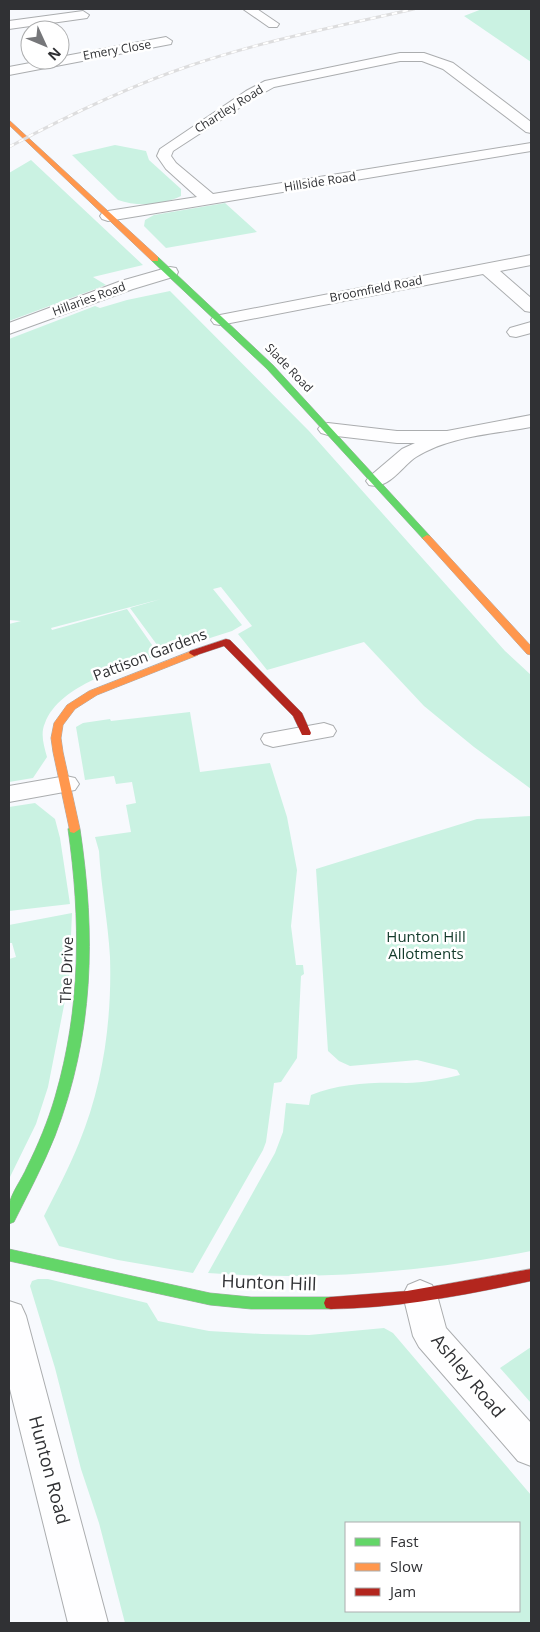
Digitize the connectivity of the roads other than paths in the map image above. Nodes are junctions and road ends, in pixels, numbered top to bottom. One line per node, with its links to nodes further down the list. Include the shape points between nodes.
1 (26, 9): 5 (street)
2 (249, 9): 4 (street, via 260,16)
3 (83, 14): 5 (street)
4 (275, 19)
5 (41, 20)
6 (166, 41): 7 (street, Emery Close)
7 (9, 71)
8 (9, 122): 12 (street, Slade Road)
9 (531, 129): 11 (street, Chartley Road, via 428,52 270,84 167,149 164,156 171,166)
10 (531, 147): 11 (street, Hillside Road)
11 (209, 199): 12 (street, Hillside Road)
12 (108, 216): 15 (street, Slade Road)
13 (531, 260): 14 (street, Broomfield Road)
14 (487, 268): 16 (street); 17 (street, Broomfield Road)
15 (170, 272): 17 (street, Slade Road); 18 (street, Hillaries Road)
16 (531, 307)
17 (220, 320): 20 (street, Slade Road)
18 (9, 329)
19 (531, 421): 21 (street)
20 (328, 429): 21 (street, via 397,437); 22 (street, Slade Road)
21 (447, 437): 22 (street, via 409,453)
22 (376, 481): 23 (street, Slade Road)
23 (531, 652)
24 (65, 714): 25 (street, Pattison Gardens, via 93,693 226,642); 27 (street, The Drive, via 58,725 56,738)
25 (315, 732): 26 (street)
26 (273, 739)
27 (66, 784): 28 (street); 29 (street, The Drive, via 80,870 85,956 80,1022 48,1136)
28 (9, 794)
29 (9, 1218)
30 (9, 1255): 32 (street, Hunton Hill, via 210,1298 251,1303 346,1302)
31 (531, 1275): 32 (street, Hunton Hill)
32 (420, 1295): 34 (street, Ashley Road, via 431,1336)
33 (9, 1316): 35 (street, Hunton Road)
34 (531, 1449)
35 (88, 1623)

